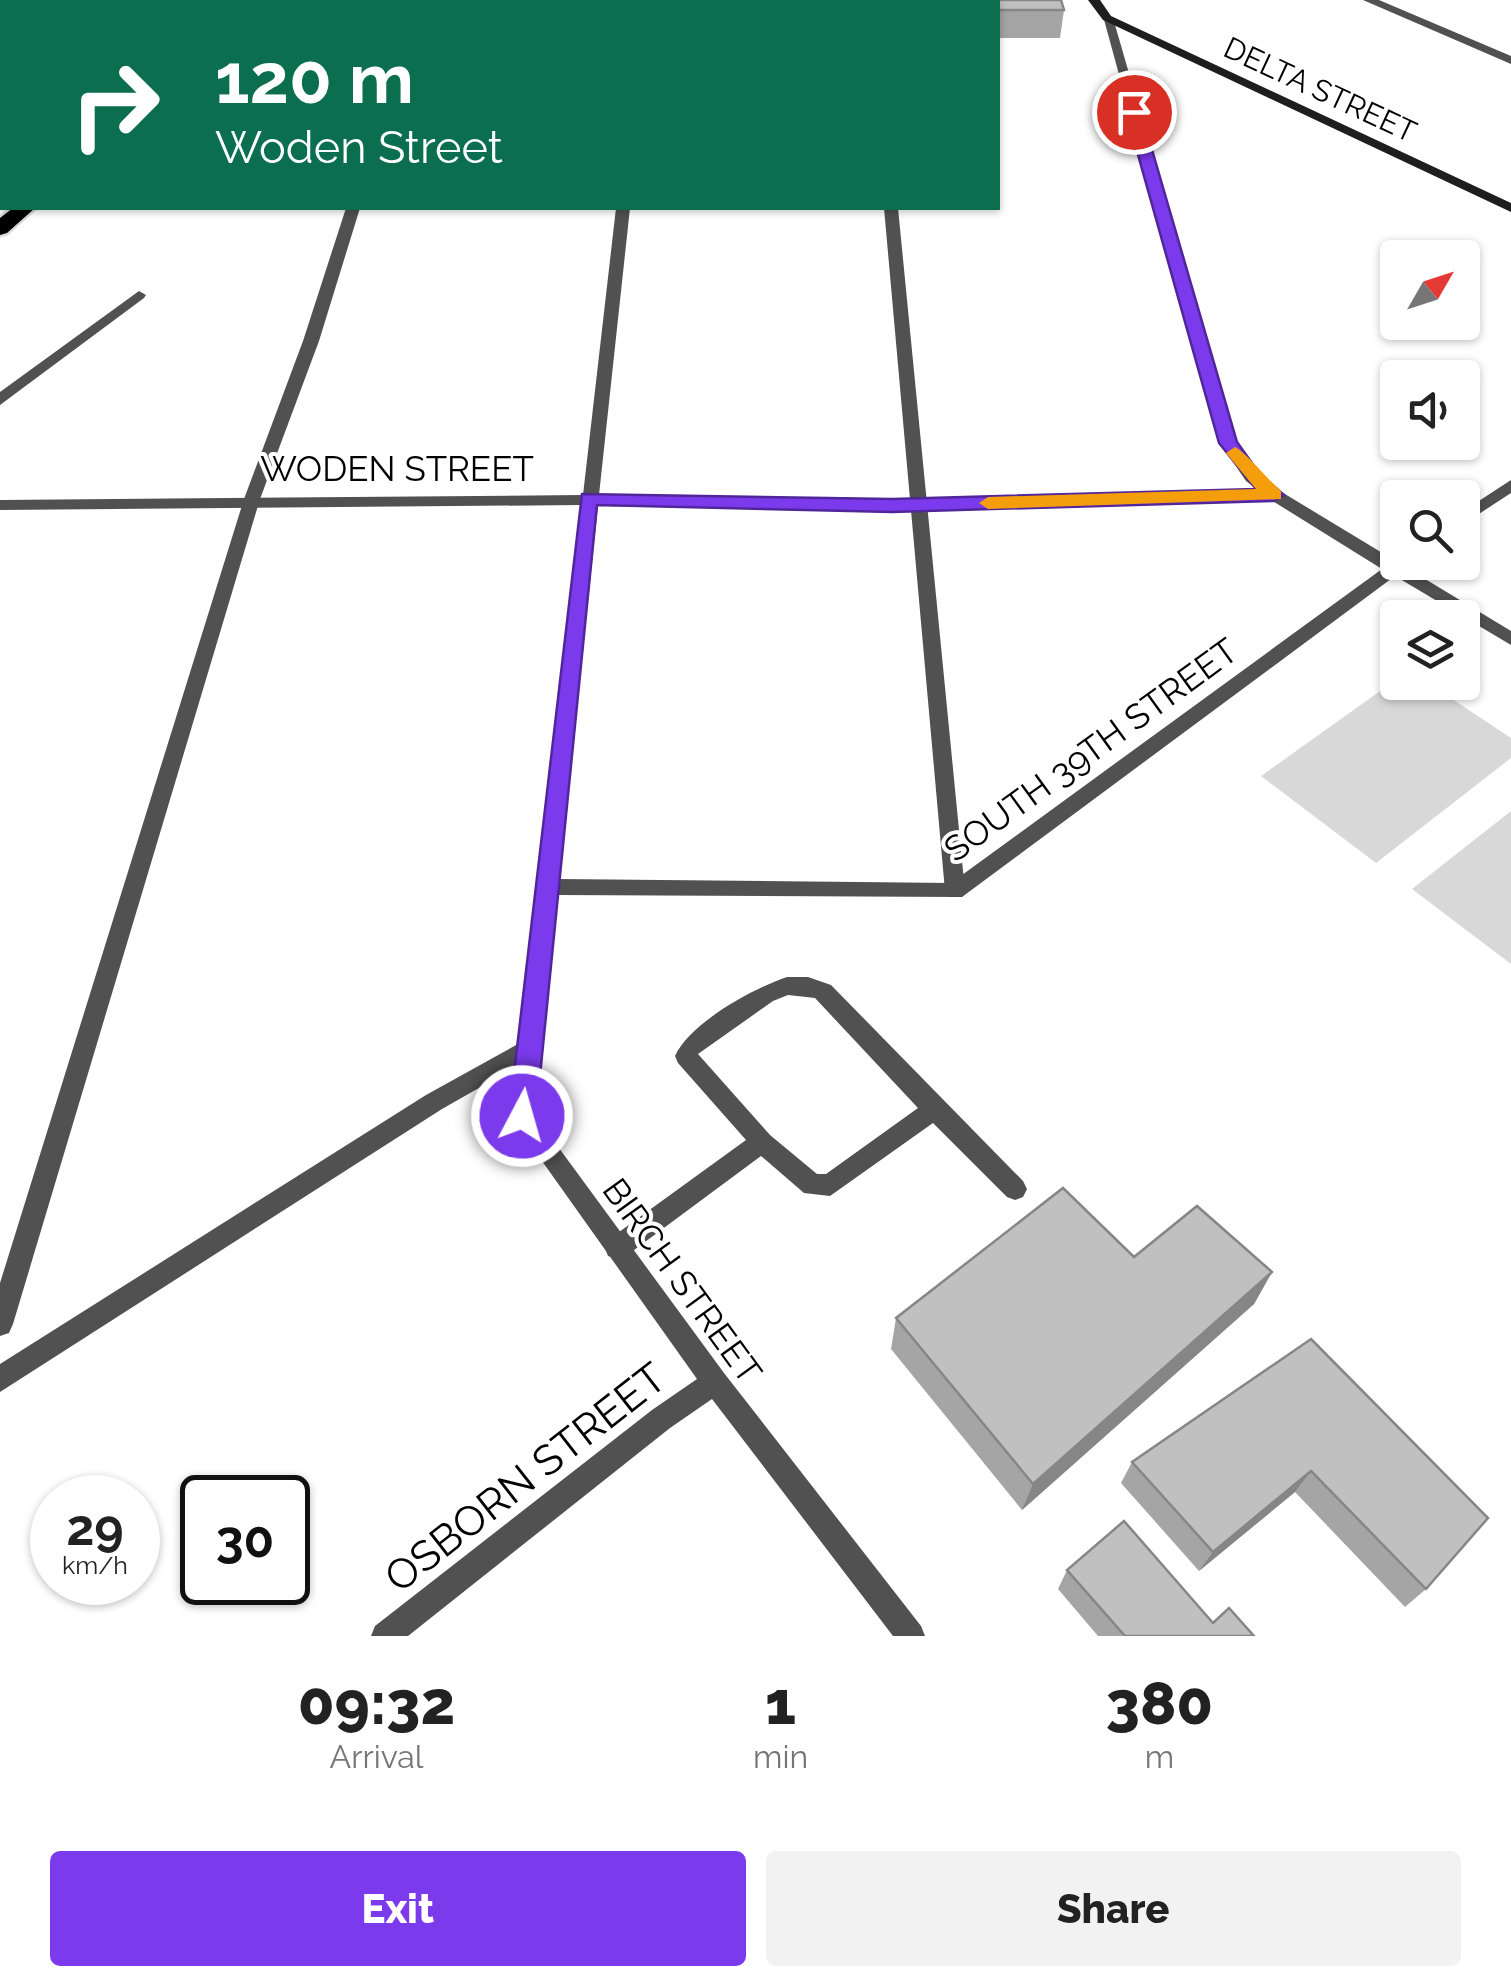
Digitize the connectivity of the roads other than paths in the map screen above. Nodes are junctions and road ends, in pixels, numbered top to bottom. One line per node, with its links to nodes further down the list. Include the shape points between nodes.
1 (1094, 0): 3 (street)
2 (1369, 0): 4 (street)
3 (1107, 18): 5 (street, DELTA STREET); 14 (street, via 1228,443)
4 (1511, 60)
5 (1511, 208)
6 (24, 210): 10 (highway)
7 (351, 210): 16 (street)
8 (622, 210): 15 (street, BIRCH STREET)
9 (890, 210): 18 (street)
10 (0, 230)
11 (139, 295): 12 (street)
12 (0, 400)
13 (1511, 484): 19 (street)
14 (1274, 495): 18 (street, WODEN STREET); 20 (street)
15 (588, 499): 16 (street, WODEN STREET); 18 (street, WODEN STREET); 24 (street, BIRCH STREET)
16 (252, 500): 17 (street, WODEN STREET); 31 (street)
17 (0, 505)
18 (920, 505): 25 (street)
19 (1480, 507)
20 (1380, 554)
21 (1380, 580): 25 (street, SOUTH 39TH STREET)
22 (1422, 580): 23 (street)
23 (1511, 639)
24 (546, 887): 25 (street, SOUTH 39TH STREET); 26 (street, BIRCH STREET)
25 (955, 891)
26 (529, 1048): 30 (street, BIRCH STREET, via 522,1116); 32 (street)
27 (934, 1109): 28 (street, via 830,1184 812,1185); 28 (street, via 823,991 787,986 691,1045 686,1056); 29 (street)
28 (762, 1142): 30 (street)
29 (1015, 1189)
30 (617, 1248): 33 (street, BIRCH STREET)
31 (0, 1324)
32 (0, 1379)
33 (715, 1382): 34 (street, OSBORN STREET); 35 (street, BIRCH STREET)
34 (385, 1636)
35 (911, 1636)

